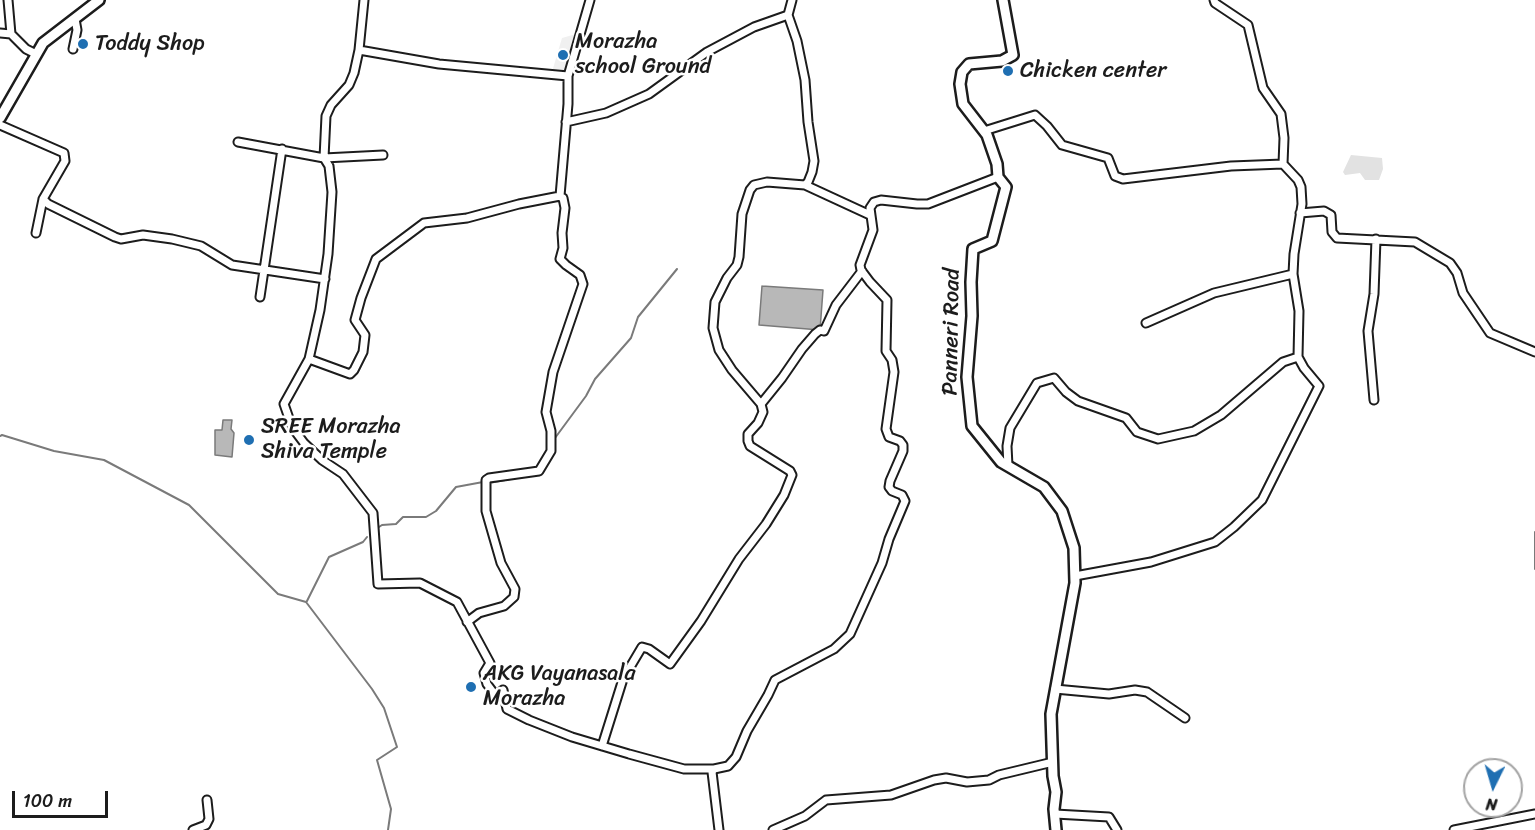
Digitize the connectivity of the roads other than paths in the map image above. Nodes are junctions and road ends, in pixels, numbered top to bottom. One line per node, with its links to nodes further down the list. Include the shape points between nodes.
1 (8, 0): 11 (street)
2 (99, 0): 9 (main road)
3 (364, 0): 13 (street)
4 (590, 0): 15 (street)
5 (792, 0): 8 (street)
6 (1003, 0): 19 (main road, Panneri Road, via 1013,55 1002,61 969,64 962,72 960,84 963,104)
7 (1215, 0): 24 (street, via 1248,25 1263,88 1281,114)
8 (788, 15): 17 (street, via 754,27 707,52 649,94 606,113); 26 (street, via 805,80 814,161)
9 (75, 19): 12 (street); 14 (main road, via 49,36)
10 (0, 33): 11 (street)
11 (11, 34): 14 (street)
12 (73, 50)
13 (359, 50): 15 (street, via 439,64); 23 (street, via 349,85 326,116)
14 (36, 54): 16 (main road)
15 (568, 76): 17 (street)
16 (0, 118)
17 (566, 122): 27 (street)
18 (0, 125): 28 (street, via 64,153 65,161)
19 (984, 132): 24 (street, via 1035,115 1062,145 1108,158 1115,176 1123,179); 25 (main road, Panneri Road)
20 (238, 142): 21 (street)
21 (282, 149): 23 (street); 33 (street)
22 (383, 155): 23 (street)
23 (324, 158): 36 (street, via 329,166 332,192)
24 (1283, 164): 29 (street, via 1301,187)
25 (998, 177): 30 (street, via 928,204 874,202); 44 (main road, Panneri Road, via 1005,183 1006,193 992,242 973,249 966,377 972,426)
26 (805, 184): 30 (street); 43 (street, via 767,182 750,190 742,214 737,266 715,302 713,328 719,350)
27 (559, 196): 41 (street, via 424,224 376,260 355,320 365,335 363,352 354,370 350,374); 46 (street, via 566,208 560,259 580,275 584,284 553,372 546,412 551,451 539,471 489,478 486,483 486,511 501,563 515,589 514,597 504,606 479,613)
28 (43, 199): 31 (street); 33 (street, via 121,239 172,239 201,246 232,265)
29 (1300, 213): 32 (street, via 1324,211 1331,215 1332,232 1337,237); 35 (street)
30 (870, 216): 34 (street, via 873,230 860,265)
31 (36, 233)
32 (1376, 239): 39 (street, via 1415,242 1450,263 1463,293 1490,333); 42 (street, via 1368,330)
33 (263, 271): 36 (street); 37 (street)
34 (862, 271): 43 (street, via 836,305 824,331 819,330 802,349); 51 (street, via 887,300 886,351 894,372 886,429 889,437 903,445 889,484 905,501 850,634 834,649 775,680 736,758 728,766)
35 (1293, 274): 38 (street, via 1214,293); 40 (street, via 1299,311)
36 (324, 279): 41 (street)
37 (260, 297)
38 (1146, 323)
39 (1535, 352)
40 (1298, 357): 44 (street, via 1283,362 1221,415 1194,431 1158,439 1137,432 1126,418 1078,400 1054,378 1037,383 1010,428); 45 (street, via 1319,386 1262,500 1215,542 1151,562)
41 (309, 359): 46 (street, via 284,405 292,427 304,443 343,474 373,513 378,584 420,583 457,602)
42 (1374, 400)
43 (761, 404): 49 (street, via 763,412 748,434 748,441 790,471 784,495 670,664 642,646 623,679)
44 (1008, 466): 45 (main road, Panneri Road, via 1044,487 1062,512 1074,548)
45 (1075, 576): 47 (main road, Panneri Road)
46 (467, 622): 49 (street, via 490,663 484,673 488,684 496,696 503,690 507,709)
47 (1055, 688): 48 (street, via 1109,694 1147,692); 50 (main road, Panneri Road, via 1051,714)
48 (1185, 718)
49 (602, 746): 51 (street, via 684,769)
50 (1053, 762): 53 (main road, Panneri Road); 58 (street, via 989,780 967,782 946,778 891,795 826,800 806,816)
51 (714, 769): 57 (street)
52 (207, 800): 56 (street, via 209,819 206,825)
53 (1055, 814): 59 (main road, Panneri Road); 60 (street, via 1109,817)
54 (1535, 814): 55 (street)
55 (1481, 827): 61 (street)
56 (194, 830)
57 (719, 830)
58 (773, 830)
59 (1056, 830)
60 (1118, 830)
61 (1454, 830)

